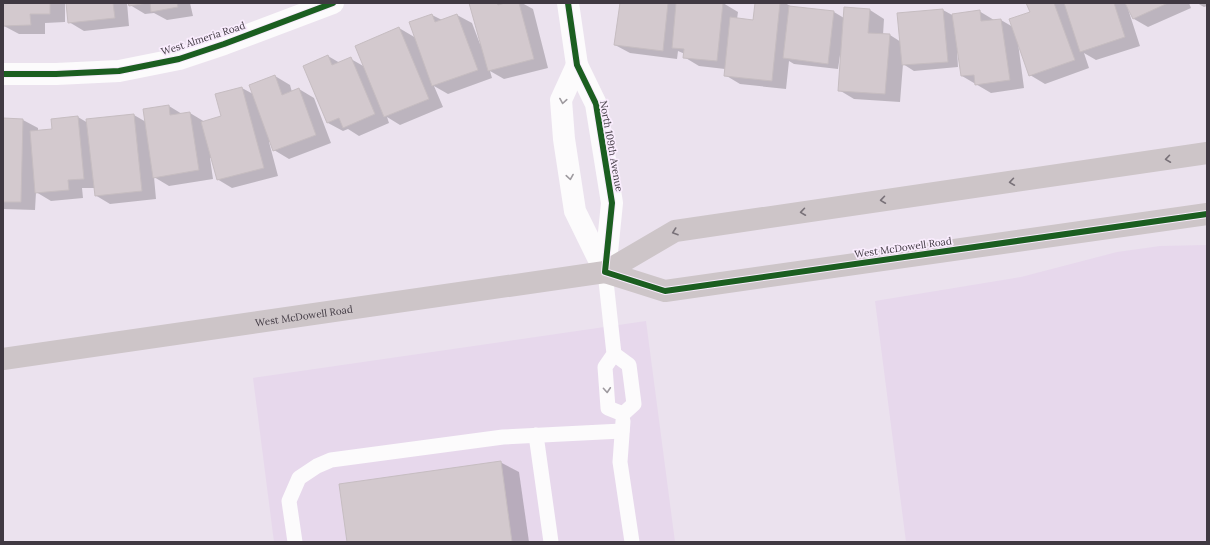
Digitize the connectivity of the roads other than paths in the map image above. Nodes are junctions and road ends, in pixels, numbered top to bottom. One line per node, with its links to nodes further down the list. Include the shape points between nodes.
1 (333, 3): 4 (street, West Almeria Road, via 179,59 119,71)
2 (568, 3): 3 (street, North 109th Avenue)
3 (577, 65): 7 (street, North 109th Avenue, via 596,104 612,203); 7 (street, one-way to 7, via 561,100 564,139 575,211)
4 (3, 74)
5 (1207, 153): 7 (main road, West McDowell Road, one-way to 7, via 675,231)
6 (1207, 214): 7 (main road, West McDowell Road, via 665,291)
7 (605, 272): 8 (lane); 9 (main road, West McDowell Road)
8 (614, 354): 10 (lane, via 629,365 634,404); 10 (lane, one-way to 10, via 605,367 608,408)
9 (3, 359)
10 (623, 414): 11 (lane)
11 (622, 431): 12 (lane); 15 (lane, via 620,462)
12 (536, 435): 13 (lane, via 503,437 331,460 317,466 299,478 289,501); 14 (lane)
13 (294, 542)
14 (551, 542)
15 (632, 542)

